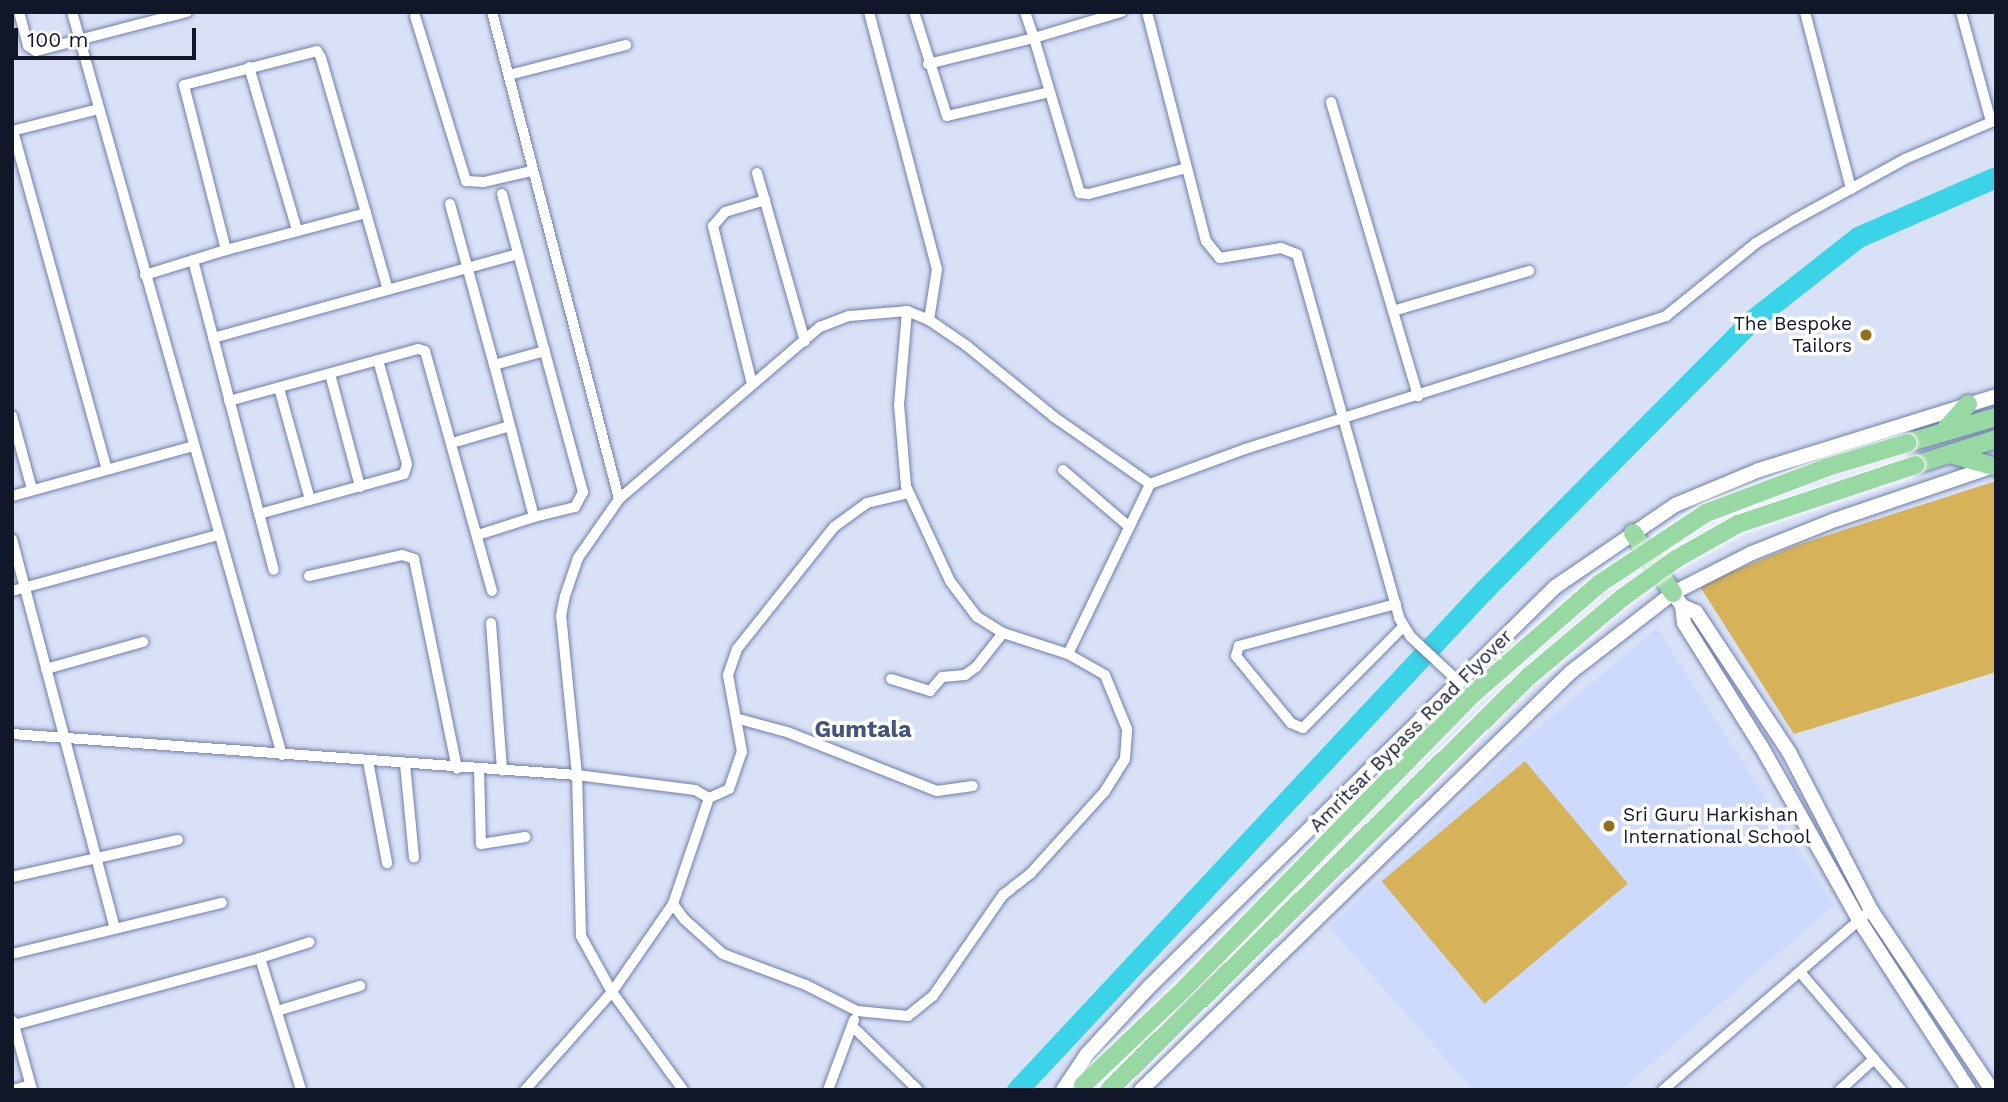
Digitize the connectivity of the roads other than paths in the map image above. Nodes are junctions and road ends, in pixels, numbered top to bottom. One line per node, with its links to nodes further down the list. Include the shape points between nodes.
1 (19, 12): 16 (street, via 32,50)
2 (72, 12): 16 (street)
3 (139, 12): 14 (street)
4 (187, 12): 14 (street)
5 (492, 12): 20 (street)
6 (869, 12): 44 (street, via 937,269)
7 (914, 12): 18 (street)
8 (1025, 12): 15 (street)
9 (1121, 12): 15 (street)
10 (1147, 12): 26 (street)
11 (1961, 12): 24 (street)
12 (1806, 13): 29 (street)
13 (415, 16): 27 (street, via 466,181 484,182)
14 (143, 24): 16 (street)
15 (1034, 38): 18 (street); 21 (street)
16 (80, 41): 23 (street)
17 (626, 45): 20 (street)
18 (928, 64): 21 (street, via 947,116)
19 (249, 66): 33 (street, via 310,50 319,52); 34 (street); 35 (street, via 191,80 183,89)
20 (509, 75): 27 (street)
21 (1049, 92): 26 (street, via 1080,193)
22 (1331, 102): 42 (street)
23 (99, 110): 25 (street); 40 (street)
24 (1993, 121): 29 (street)
25 (13, 131): 67 (street)
26 (1187, 168): 59 (street, via 1206,242 1214,255 1281,248 1297,254)
27 (531, 171): 74 (street)
28 (757, 173): 31 (street)
29 (1851, 189): 53 (street, via 1756,243 1666,316)
30 (502, 194): 36 (street)
31 (765, 200): 46 (street); 51 (street, via 725,212 713,226)
32 (450, 204): 38 (street)
33 (366, 213): 34 (street); 41 (street)
34 (296, 230): 35 (street)
35 (226, 250): 37 (street)
36 (518, 254): 38 (street); 47 (street)
37 (193, 260): 40 (street); 45 (street)
38 (467, 268): 41 (street); 49 (street)
39 (1529, 271): 42 (street)
40 (145, 275): 64 (street)
41 (388, 290): 45 (street)
42 (1393, 311): 53 (street)
43 (907, 312): 44 (street); 46 (street, via 831,319); 72 (street, via 899,405)
44 (929, 320): 69 (street)
45 (213, 338): 55 (street)
46 (805, 341): 51 (street)
47 (545, 351): 49 (street); 77 (street, via 583,498 575,507)
48 (378, 360): 50 (street); 63 (street, via 425,351); 70 (street, via 407,468 401,477)
49 (494, 365): 60 (street)
50 (330, 374): 52 (street); 70 (street)
51 (752, 384): 74 (street)
52 (279, 388): 55 (street); 75 (street)
53 (1418, 396): 59 (street)
54 (1996, 396): 56 (street)
55 (229, 401): 76 (street)
56 (1968, 404): 61 (highway); 79 (street, via 1759,470 1675,505)
57 (12, 416): 71 (street)
58 (1996, 417): 61 (highway, Amritsar Bypass Road Flyover)
59 (1346, 419): 69 (street); 89 (street)
60 (510, 426): 63 (street); 77 (street)
61 (1942, 433): 133 (highway, Amritsar Bypass Road Flyover, bridge, via 1828,467 1706,513 1599,584 1474,693 1182,991)
62 (1996, 439): 65 (highway)
63 (452, 443): 81 (street)
64 (193, 446): 67 (street); 80 (street)
65 (1950, 454): 66 (highway); 141 (highway, bridge, via 1738,524 1676,559 1622,598 1527,678)
66 (1994, 466): 88 (street, via 1752,553)
67 (107, 469): 71 (street)
68 (1063, 470): 78 (street)
69 (1150, 484): 78 (street)
70 (360, 487): 75 (street)
71 (32, 489): 73 (street)
72 (908, 493): 92 (street, via 963,601 977,617); 98 (street, via 867,503 834,527 749,632 728,675)
73 (12, 496)
74 (619, 499): 107 (street, via 578,558 561,616)
75 (310, 500): 76 (street)
76 (259, 513): 83 (street)
77 (534, 517): 81 (street)
78 (1128, 526): 94 (street)
79 (1633, 533): 88 (highway); 97 (street, via 1555,587)
80 (218, 535): 85 (street); 101 (street)
81 (478, 535): 87 (street)
82 (12, 539): 85 (street)
83 (274, 570)
84 (309, 576): 104 (street, via 402,555 414,559)
85 (25, 587): 86 (street); 95 (street)
86 (12, 591)
87 (492, 591)
88 (1678, 600): 118 (street, via 1696,612 1789,752); 119 (street, via 1684,623 1761,746); 142 (street, via 1571,672)
89 (1395, 604): 91 (street); 91 (street, via 1239,646 1236,656 1291,723 1303,728)
90 (491, 623): 106 (street)
91 (1403, 627): 97 (street)
92 (1003, 633): 94 (street); 96 (street, via 976,667 965,675 942,677 930,691)
93 (143, 642): 95 (street)
94 (1068, 654): 128 (street, via 1105,675 1116,694 1127,729 1119,774 1031,873 996,903 922,1008 895,1017)
95 (46, 669): 100 (street)
96 (891, 680)
97 (1457, 680): 140 (street, via 1149,987 1087,1054)
98 (739, 719): 108 (street, via 797,736 928,788 948,791); 109 (street, via 740,765 729,789)
99 (12, 734): 100 (street)
100 (64, 738): 101 (street); 112 (street)
101 (282, 755): 102 (street)
102 (368, 761): 103 (street); 114 (street, via 382,816)
103 (405, 764): 104 (street); 113 (street)
104 (457, 769): 105 (street)
105 (479, 770): 106 (street); 110 (street, via 481,845)
106 (502, 771): 107 (street)
107 (577, 775): 109 (street, via 695,790); 126 (street, via 581,936)
108 (973, 786)
109 (709, 798): 117 (street)
110 (525, 837)
111 (178, 840): 112 (street)
112 (98, 858): 115 (street); 120 (street)
113 (414, 858)
114 (387, 863)
115 (12, 877)
116 (222, 903): 120 (street)
117 (673, 904): 126 (street); 128 (street, via 723,954 806,985)
118 (1871, 910): 119 (street); 147 (street)
119 (1858, 920): 124 (street); 146 (street)
120 (115, 929): 122 (street)
121 (310, 942): 123 (street)
122 (12, 954)
123 (260, 958): 127 (street); 129 (street)
124 (1800, 972): 131 (street); 143 (street)
125 (360, 986): 127 (street)
126 (612, 992): 136 (street); 137 (street)
127 (277, 1011): 135 (street)
128 (857, 1011): 130 (street)
129 (13, 1021): 132 (street)
130 (852, 1026): 138 (street); 139 (street)
131 (1874, 1059): 144 (street); 145 (street)
132 (31, 1087): 134 (street)
133 (1080, 1087)
134 (13, 1090)
135 (301, 1090)
136 (525, 1090)
137 (683, 1090)
138 (828, 1090)
139 (918, 1090)
140 (1063, 1090)
141 (1109, 1090)
142 (1141, 1090)
143 (1663, 1090)
144 (1840, 1090)
145 (1901, 1090)
146 (1969, 1090)
147 (1992, 1090)

